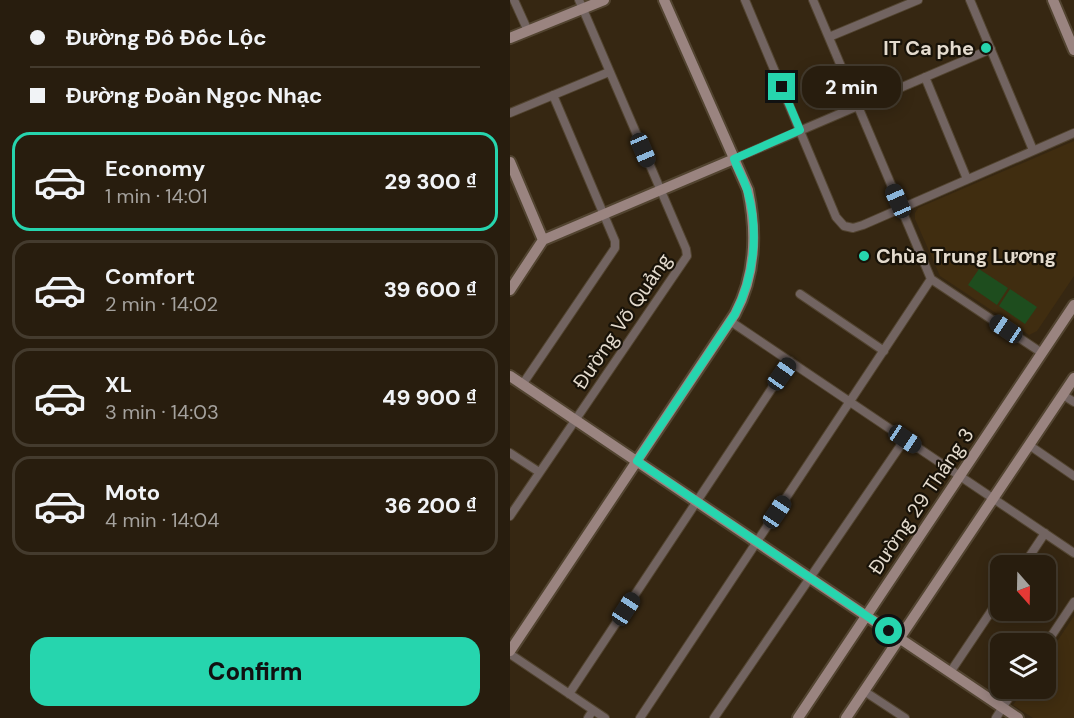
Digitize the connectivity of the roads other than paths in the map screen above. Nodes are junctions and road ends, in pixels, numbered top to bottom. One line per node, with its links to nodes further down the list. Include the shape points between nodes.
1 (514, 0): 10 (street)
2 (604, 0): 9 (street)
3 (664, 0): 23 (street)
4 (745, 0): 20 (street)
5 (813, 0): 11 (street)
6 (918, 0): 11 (street)
7 (970, 0): 13 (street)
8 (1053, 0): 14 (street)
9 (581, 5): 10 (street); 15 (street, Đường Võ Quảng)
10 (528, 31): 12 (street)
11 (829, 37): 18 (street)
12 (510, 38)
13 (991, 50): 16 (street); 22 (street)
14 (1074, 50)
15 (609, 72): 17 (street); 26 (street, Đường Võ Quảng)
16 (925, 77): 18 (street); 25 (street)
17 (553, 95): 19 (street); 28 (street)
18 (857, 106): 20 (street); 27 (street)
19 (510, 113)
20 (800, 130): 23 (street); 27 (street, via 839,222 849,228 863,225)
21 (1074, 133): 22 (street)
22 (1033, 150): 25 (street)
23 (734, 159): 26 (street); 34 (street, via 748,190 754,237 744,296)
24 (510, 162): 29 (street)
25 (967, 179): 27 (street)
26 (660, 190): 28 (street); 44 (street, Đường Võ Quảng, via 687,256)
27 (901, 207): 30 (street)
28 (603, 214): 29 (street); 40 (street, via 615,241 613,254)
29 (543, 240): 31 (street)
30 (931, 279): 35 (street); 36 (street)
31 (510, 290)
32 (800, 294): 35 (street)
33 (1074, 305): 36 (street, Đường 29 Tháng 3)
34 (730, 321): 37 (street); 48 (street)
35 (884, 351): 42 (street)
36 (1042, 353): 50 (street, Đường 29 Tháng 3)
37 (790, 362): 42 (street); 53 (street)
38 (510, 376): 40 (street)
39 (1074, 378): 41 (street)
40 (522, 385): 44 (street)
41 (1063, 395): 43 (street); 46 (street)
42 (850, 402): 45 (street); 56 (street)
43 (1074, 402)
44 (575, 419): 48 (street); 49 (street, Đường Võ Quảng)
45 (905, 439): 50 (street); 59 (street)
46 (1029, 445): 51 (street); 52 (street)
47 (510, 453): 49 (street)
48 (637, 461): 53 (street); 65 (street)
49 (539, 472): 54 (street, Đường Võ Quảng)
50 (960, 476): 52 (street); 62 (street, Đường 29 Tháng 3)
51 (1074, 476)
52 (993, 498): 55 (street); 64 (street)
53 (697, 501): 56 (street); 68 (street)
54 (510, 516)
55 (1045, 533): 57 (street); 58 (street)
56 (756, 542): 59 (street); 74 (street)
57 (1074, 553)
58 (1030, 555)
59 (809, 577): 62 (street); 75 (street)
60 (1074, 603): 63 (street)
61 (990, 613): 66 (street)
62 (866, 615): 64 (street); 76 (street, Đường 29 Tháng 3)
63 (1054, 633)
64 (900, 638): 66 (street); 67 (street)
65 (510, 653): 68 (street)
66 (951, 671): 70 (street)
67 (864, 691): 77 (street); 78 (street)
68 (569, 694): 71 (street)
69 (1008, 699): 70 (street)
70 (1003, 707): 79 (street); 80 (street)
71 (594, 710): 72 (street); 73 (street)
72 (588, 718)
73 (605, 718)
74 (640, 718)
75 (714, 718)
76 (798, 718)
77 (846, 718)
78 (905, 718)
79 (996, 718)
80 (1018, 718)

